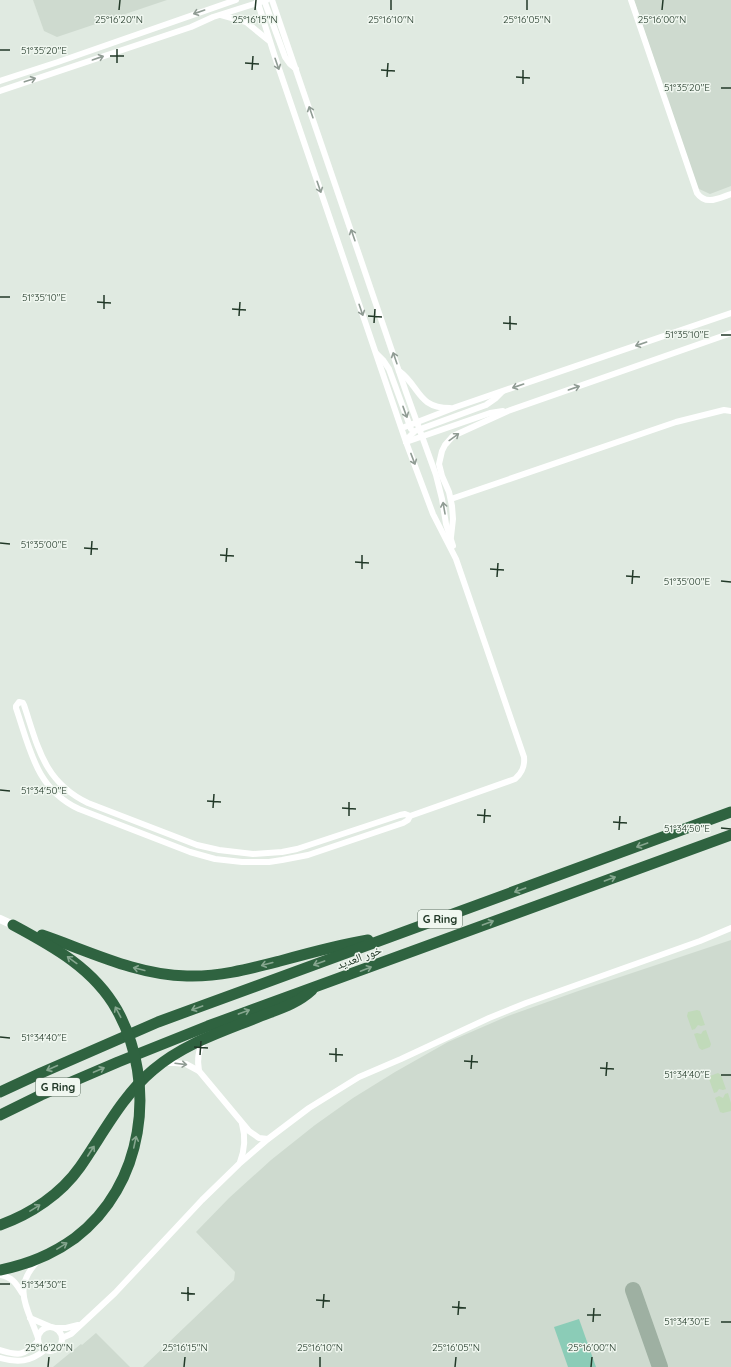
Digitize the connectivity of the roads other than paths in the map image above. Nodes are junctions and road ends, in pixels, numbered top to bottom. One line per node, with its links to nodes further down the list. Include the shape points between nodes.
1 (236, 0): 8 (street, one-way to 8)
2 (272, 0): 7 (street)
3 (630, 0): 10 (street, via 697,193 704,200 710,201)
4 (262, 1): 5 (street); 6 (street); 7 (street, via 285,57)
5 (220, 15): 6 (street, via 246,22); 9 (street, one-way to 5)
6 (270, 42): 13 (street, one-way to 13)
7 (296, 69): 14 (street, one-way to 7)
8 (0, 81)
9 (0, 91)
10 (731, 194)
11 (731, 313): 15 (street, one-way to 15)
12 (731, 333): 19 (street, one-way to 12)
13 (376, 353): 21 (street, one-way to 21, via 389,369); 22 (street)
14 (399, 371): 17 (street, via 427,402 444,408); 20 (street)
15 (503, 391): 17 (street); 23 (street, via 486,405)
16 (731, 405): 18 (street)
17 (456, 407): 20 (street)
18 (728, 410): 27 (street, via 676,422)
19 (508, 411): 25 (street, via 490,413); 27 (street, one-way to 19, via 440,470 440,457 445,445 459,433)
20 (417, 422): 21 (street); 23 (street)
21 (409, 425): 22 (street); 24 (street)
22 (402, 428): 26 (street)
23 (419, 429): 24 (street); 25 (street)
24 (413, 432): 25 (street); 26 (street)
25 (422, 436): 26 (street); 28 (street, one-way to 25, via 438,481)
26 (406, 442): 29 (street, one-way to 29, via 435,519)
27 (451, 499): 28 (street)
28 (451, 538): 29 (street)
29 (456, 559): 31 (street, via 524,762 522,772 510,782)
30 (731, 812): 36 (highway, خور العديد / G Ring, one-way to 36)
31 (410, 816): 31 (street, via 400,815 290,850 253,854 190,843 88,803 70,793 55,779 44,762 24,705 21,702 16,706 35,765 44,780 61,798 79,810 202,856 242,862 269,862 295,858 403,824)
32 (731, 835): 37 (highway, خور العديد / G Ring, one-way to 32)
33 (0, 920): 34 (main road)
34 (13, 925): 36 (highway, one-way to 34, via 246,970 186,976 127,966); 47 (highway, one-way to 34, via 74,1238 90,1225 117,1190 127,1170 137,1134 140,1104 138,1072 125,1027 117,1010 100,986 76,962)
35 (731, 928): 44 (street, via 526,1003 359,1077 309,1108)
36 (400, 934): 41 (highway, خور العديد / G Ring, one-way to 41, via 158,1022)
37 (318, 985): 38 (highway, via 297,1002); 42 (highway, خور العديد / G Ring, one-way to 37, via 155,1046)
38 (205, 1038): 39 (highway); 40 (street, via 197,1057)
39 (161, 1064): 40 (street, one-way to 40, via 186,1064); 46 (highway, one-way to 39, via 39,1206 68,1182 130,1094)
40 (199, 1071): 43 (street)
41 (0, 1092)
42 (0, 1115)
43 (241, 1121): 44 (street, via 259,1138); 45 (street, via 245,1139)
44 (268, 1139): 45 (street)
45 (239, 1164): 52 (street, via 115,1293)
46 (0, 1225)
47 (43, 1256): 48 (highway); 50 (street, via 26,1278)
48 (0, 1270)
49 (0, 1275): 50 (street, via 14,1281)
50 (22, 1293): 51 (street)
51 (30, 1318): 53 (street); 55 (street)
52 (81, 1323): 53 (street, via 69,1328); 54 (street, via 71,1334)
53 (52, 1327): 54 (street, via 60,1332); 55 (street, via 39,1332)
54 (62, 1338): 57 (street, via 58,1348 52,1351)
55 (38, 1339): 56 (street, via 23,1353); 57 (street, via 40,1346)
56 (0, 1350)
57 (45, 1350): 58 (street, via 36,1358 28,1360)
58 (0, 1358)

